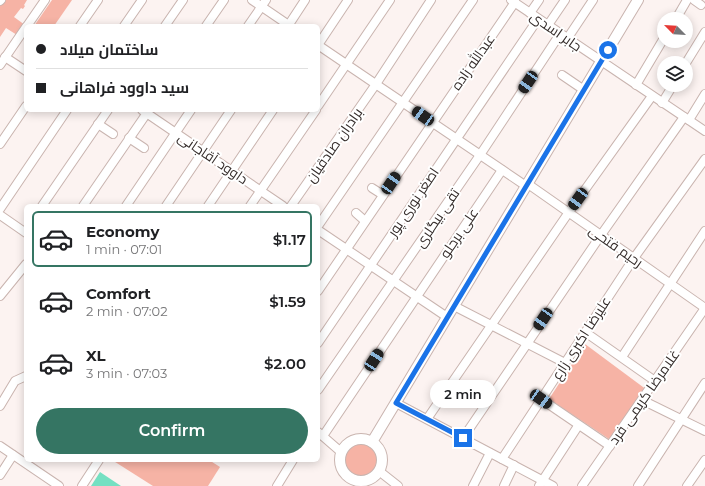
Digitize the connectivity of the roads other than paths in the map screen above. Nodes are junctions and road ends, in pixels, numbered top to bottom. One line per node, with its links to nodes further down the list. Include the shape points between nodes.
1 (45, 0): 25 (street)
2 (50, 0): 26 (street)
3 (98, 0): 27 (street)
4 (142, 0): 28 (street)
5 (183, 0): 29 (street)
6 (224, 0): 30 (street)
7 (252, 0): 20 (street)
8 (305, 0): 33 (street)
9 (348, 0): 38 (street)
10 (390, 0): 44 (street)
11 (430, 0): 49 (street, برادران صادقیان)
12 (473, 0): 56 (street)
13 (539, 0): 23 (street)
14 (565, 0): 34 (street)
15 (593, 0): 37 (street, تقی بیگلری)
16 (638, 0): 43 (main road)
17 (687, 0): 22 (street)
18 (694, 0): 21 (street)
19 (513, 1): 23 (street, جابر اسدی); 68 (street, عبدالله زاده)
20 (264, 3): 31 (street); 32 (street)
21 (701, 5)
22 (680, 12)
23 (530, 13): 24 (street, جابر اسدی)
24 (538, 19): 34 (street, جابر اسدی); 74 (street, اصغر نوری پور)
25 (30, 24)
26 (33, 24)
27 (81, 24)
28 (125, 24)
29 (166, 24)
30 (207, 24)
31 (249, 24)
32 (287, 24)
33 (290, 24)
34 (548, 25): 37 (street, جابر اسدی)
35 (705, 32): 41 (street)
36 (24, 33): 42 (street)
37 (564, 36): 43 (street, جابر اسدی); 78 (street, تقی بیگلری)
38 (320, 42)
39 (320, 46): 44 (street, رحیم فتحی)
40 (658, 48): 50 (street)
41 (690, 56)
42 (7, 58): 45 (street); 46 (street); 47 (street)
43 (601, 62): 50 (street, جابر اسدی); 51 (main road)
44 (347, 64): 49 (street, رحیم فتحی); 55 (street)
45 (0, 65)
46 (24, 70)
47 (0, 71)
48 (562, 75): 51 (street)
49 (376, 84): 56 (street, رحیم فتحی); 93 (street, برادران صادقیان)
50 (636, 85): 54 (street, جابر اسدی)
51 (584, 90): 82 (main road)
52 (669, 92): 57 (street)
53 (705, 94): 67 (street)
54 (652, 96): 57 (street, جابر اسدی); 95 (street)
55 (320, 103)
56 (404, 103): 68 (street, رحیم فتحی); 99 (street)
57 (662, 103): 67 (street, جابر اسدی)
58 (24, 109): 75 (street)
59 (66, 112): 94 (street)
60 (107, 112): 69 (street)
61 (145, 112): 73 (street)
62 (147, 112): 71 (street, داوود آقاجانی)
63 (190, 112): 71 (street)
64 (230, 112): 77 (street)
65 (272, 112): 81 (street)
66 (315, 112): 84 (street)
67 (686, 119): 70 (street, جابر اسدی); 103 (street)
68 (432, 122): 74 (street, رحیم فتحی); 85 (street, عبدالله زاده)
69 (98, 124): 72 (street); 86 (street)
70 (705, 131)
71 (176, 133): 77 (street, داوود آقاجانی); 88 (street)
72 (114, 134)
73 (129, 138): 76 (street); 87 (street)
74 (456, 138): 78 (street, رحیم فتحی); 106 (street, اصغر نوری پور)
75 (0, 144)
76 (144, 148)
77 (203, 151): 81 (street, داوود آقاجانی); 89 (street)
78 (480, 155): 80 (street, رحیم فتحی); 108 (street, تقی بیگلری)
79 (705, 159): 105 (street, علیرضا اکبری زارع)
80 (502, 170): 82 (street, رحیم فتحی); 112 (street, علی برجلو)
81 (232, 171): 84 (street, داوود آقاجانی); 90 (street)
82 (527, 185): 95 (street, رحیم فتحی); 113 (main road)
83 (372, 188): 85 (street)
84 (261, 190): 91 (street); 92 (street, داوود آقاجانی)
85 (383, 195): 98 (street, عبدالله زاده)
86 (43, 204)
87 (84, 204)
88 (127, 204)
89 (167, 204)
90 (209, 204)
91 (251, 204)
92 (281, 204)
93 (292, 204)
94 (0, 208)
95 (569, 212): 103 (street, رحیم فتحی); 116 (street)
96 (356, 214): 98 (street)
97 (0, 216): 100 (street)
98 (365, 221): 104 (street, عبدالله زاده)
99 (320, 223)
100 (24, 231)
101 (320, 231): 104 (street)
102 (705, 231): 109 (street)
103 (601, 235): 105 (street, رحیم فتحی); 119 (street)
104 (346, 249): 106 (street); 110 (street, عبدالله زاده)
105 (634, 258): 109 (street, رحیم فتحی); 117 (street, علیرضا اکبری زارع)
106 (370, 265): 108 (street); 118 (street, اصغر نوری پور)
107 (24, 266): 111 (street)
108 (393, 281): 112 (street); 125 (street, تقی بیگلری)
109 (671, 284): 114 (street, رحیم فتحی); 120 (street)
110 (320, 288)
111 (0, 296)
112 (416, 296): 115 (street); 134 (street, علی برجلو)
113 (454, 306): 115 (main road); 116 (street)
114 (705, 308): 123 (street, غلامرضا کریمی فرد)
115 (447, 317): 128 (main road)
116 (490, 324): 119 (street); 130 (street)
117 (585, 332): 120 (street); 121 (street, علیرضا اکبری زارع)
118 (320, 340)
119 (527, 343): 121 (street); 135 (street)
120 (622, 357): 123 (street)
121 (565, 363): 126 (street, علیرضا اکبری زارع)
122 (24, 377): 129 (street, via 15,381)
123 (655, 381): 127 (street, غلامرضا کریمی فرد)
124 (705, 383): 131 (street)
125 (320, 387)
126 (541, 399): 132 (street); 142 (street, علیرضا اکبری زارع)
127 (642, 400): 131 (street); 138 (street, غلامرضا کریمی فرد)
128 (396, 403): 130 (street); 136 (main road)
129 (0, 406)
130 (427, 419): 135 (street)
131 (680, 419): 133 (street); 161 (street)
132 (578, 426): 138 (street); 152 (street)
133 (705, 431)
134 (321, 434): 139 (street)
135 (463, 438): 140 (street)
136 (372, 442): 139 (main road, via 367,439 354,440); 149 (main road, via 381,452 382,465)
137 (0, 446): 141 (street)
138 (610, 446): 160 (street, غلامرضا کریمی فرد)
139 (341, 452): 151 (main road, via 340,464)
140 (490, 453): 142 (street); 157 (street)
141 (13, 456): 143 (street); 150 (street)
142 (502, 459): 148 (street)
143 (24, 460)
144 (705, 460): 162 (street)
145 (98, 462): 154 (street)
146 (292, 462): 155 (street)
147 (31, 463): 153 (street)
148 (514, 465): 152 (street); 158 (street)
149 (379, 471): 151 (main road, via 369,479); 156 (street)
150 (0, 475)
151 (349, 482)
152 (540, 483): 159 (street)
153 (59, 486)
154 (82, 486)
155 (276, 486)
156 (398, 486)
157 (473, 486)
158 (504, 486)
159 (553, 486)
160 (582, 486)
161 (638, 486)
162 (688, 486)

